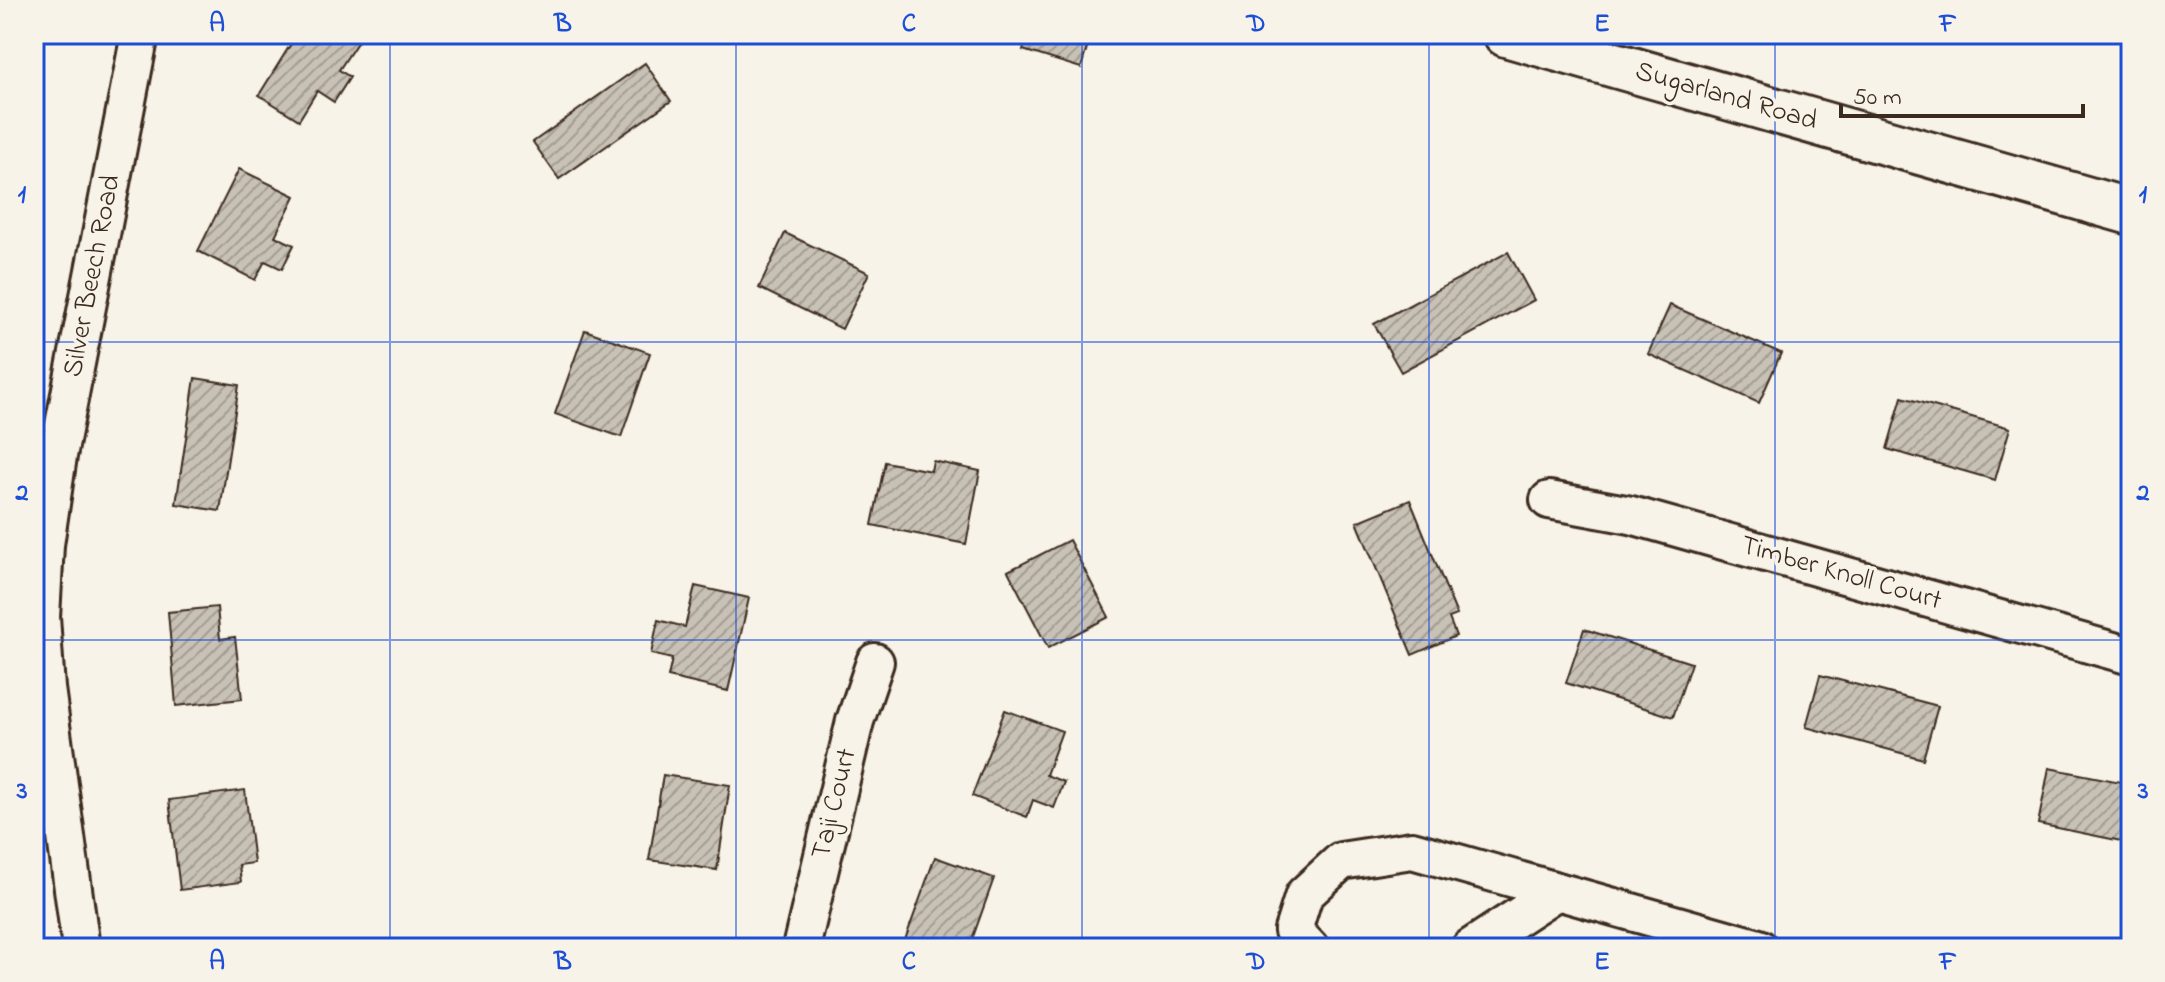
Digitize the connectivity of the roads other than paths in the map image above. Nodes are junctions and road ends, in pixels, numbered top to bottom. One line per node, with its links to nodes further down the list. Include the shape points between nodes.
1 (140, 34): 4 (street, Silver Beech Road)
2 (1506, 34): 3 (street, Sugarland Road)
3 (2131, 212)
4 (46, 453): 9 (street, Silver Beech Road, via 41,617 46,688)
5 (1549, 500): 6 (street, Timber Knoll Court, via 1631,515)
6 (2131, 656)
7 (875, 662): 10 (street, Taji Court, via 855,721)
8 (1557, 891): 11 (street, via 1412,850 1341,861 1304,895 1293,930); 12 (street); 13 (street)
9 (81, 948)
10 (801, 948)
11 (1310, 948)
12 (1470, 948)
13 (1759, 948)

